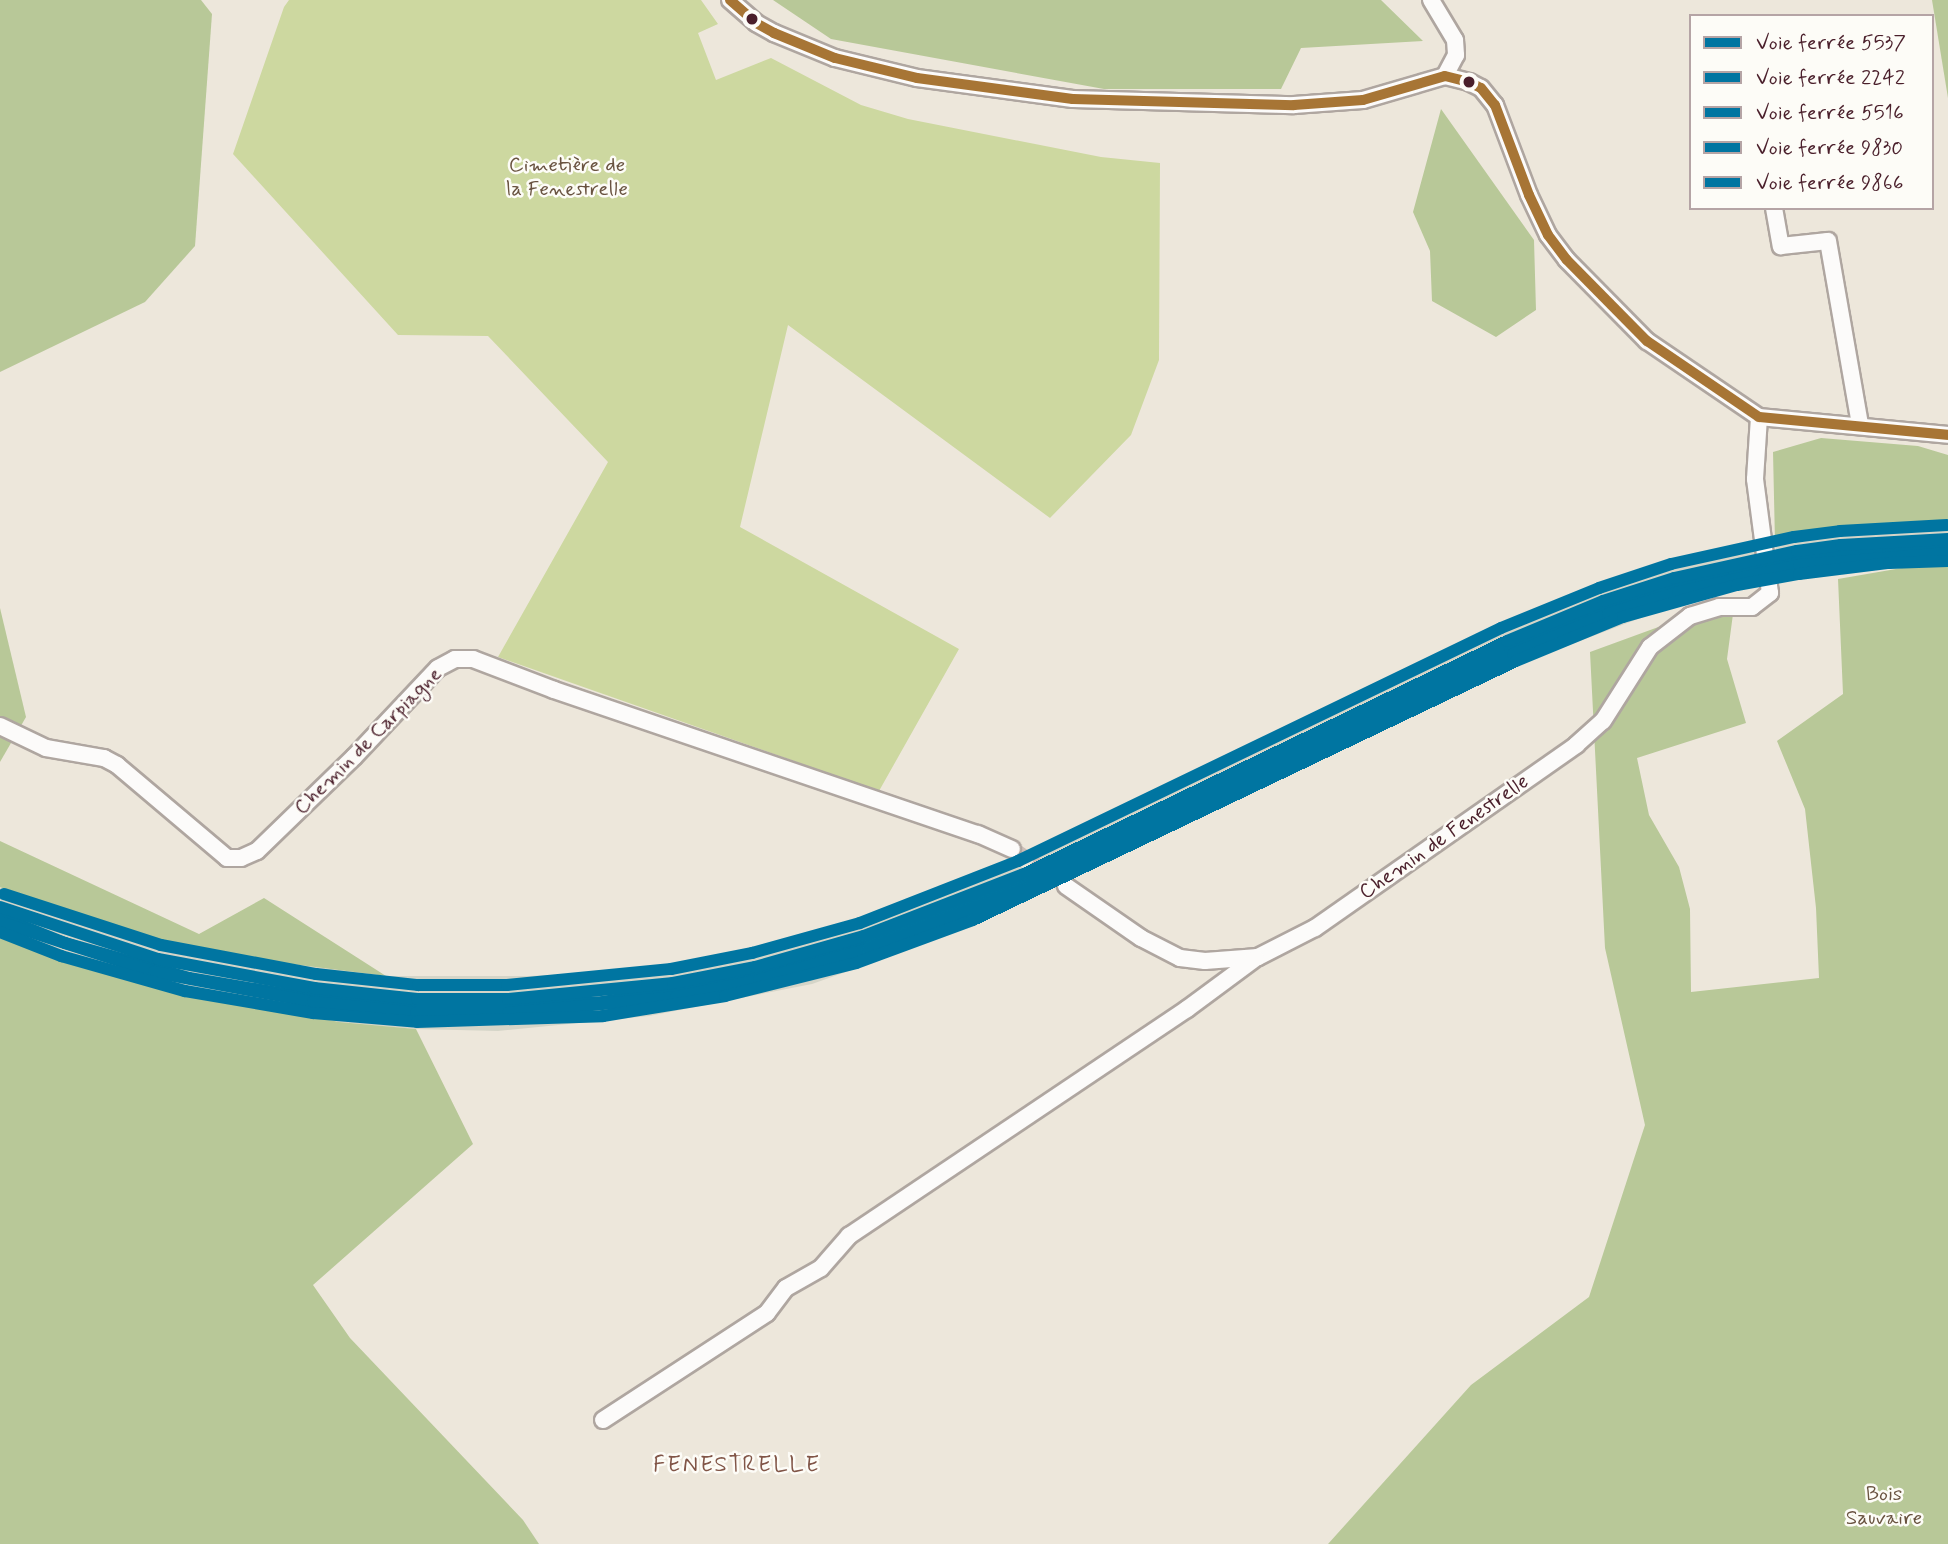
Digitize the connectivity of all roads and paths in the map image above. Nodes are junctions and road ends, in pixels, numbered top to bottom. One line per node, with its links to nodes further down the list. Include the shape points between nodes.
1 (730, 0): 3 (street, via 774,33 835,58 917,78 1073,99 1294,105 1363,100)
2 (1431, 0): 3 (street, via 1455,40 1456,55)
3 (1446, 76): 5 (street, via 1481,88 1495,105 1529,195 1548,235 1567,260 1647,341)
4 (1774, 210): 6 (street, via 1781,246 1828,241)
5 (1759, 416): 6 (street); 11 (street, Chemin de Fenestrelle, via 1755,479 1770,593 1752,607 1719,607 1690,616 1650,647 1603,721 1576,745 1315,928)
6 (1860, 425): 7 (street)
7 (1948, 435)
8 (0, 726): 9 (street, Chemin de Carpiagne, via 46,748 104,758 117,765 227,858 241,858 267,842 438,668 454,659 473,659)
9 (1012, 849)
10 (1066, 886): 11 (street, Chemin de Fenestrelle, via 1141,938 1180,958)
11 (1258, 957): 12 (street, via 849,1236 821,1268 786,1288 767,1313)
12 (603, 1420)

